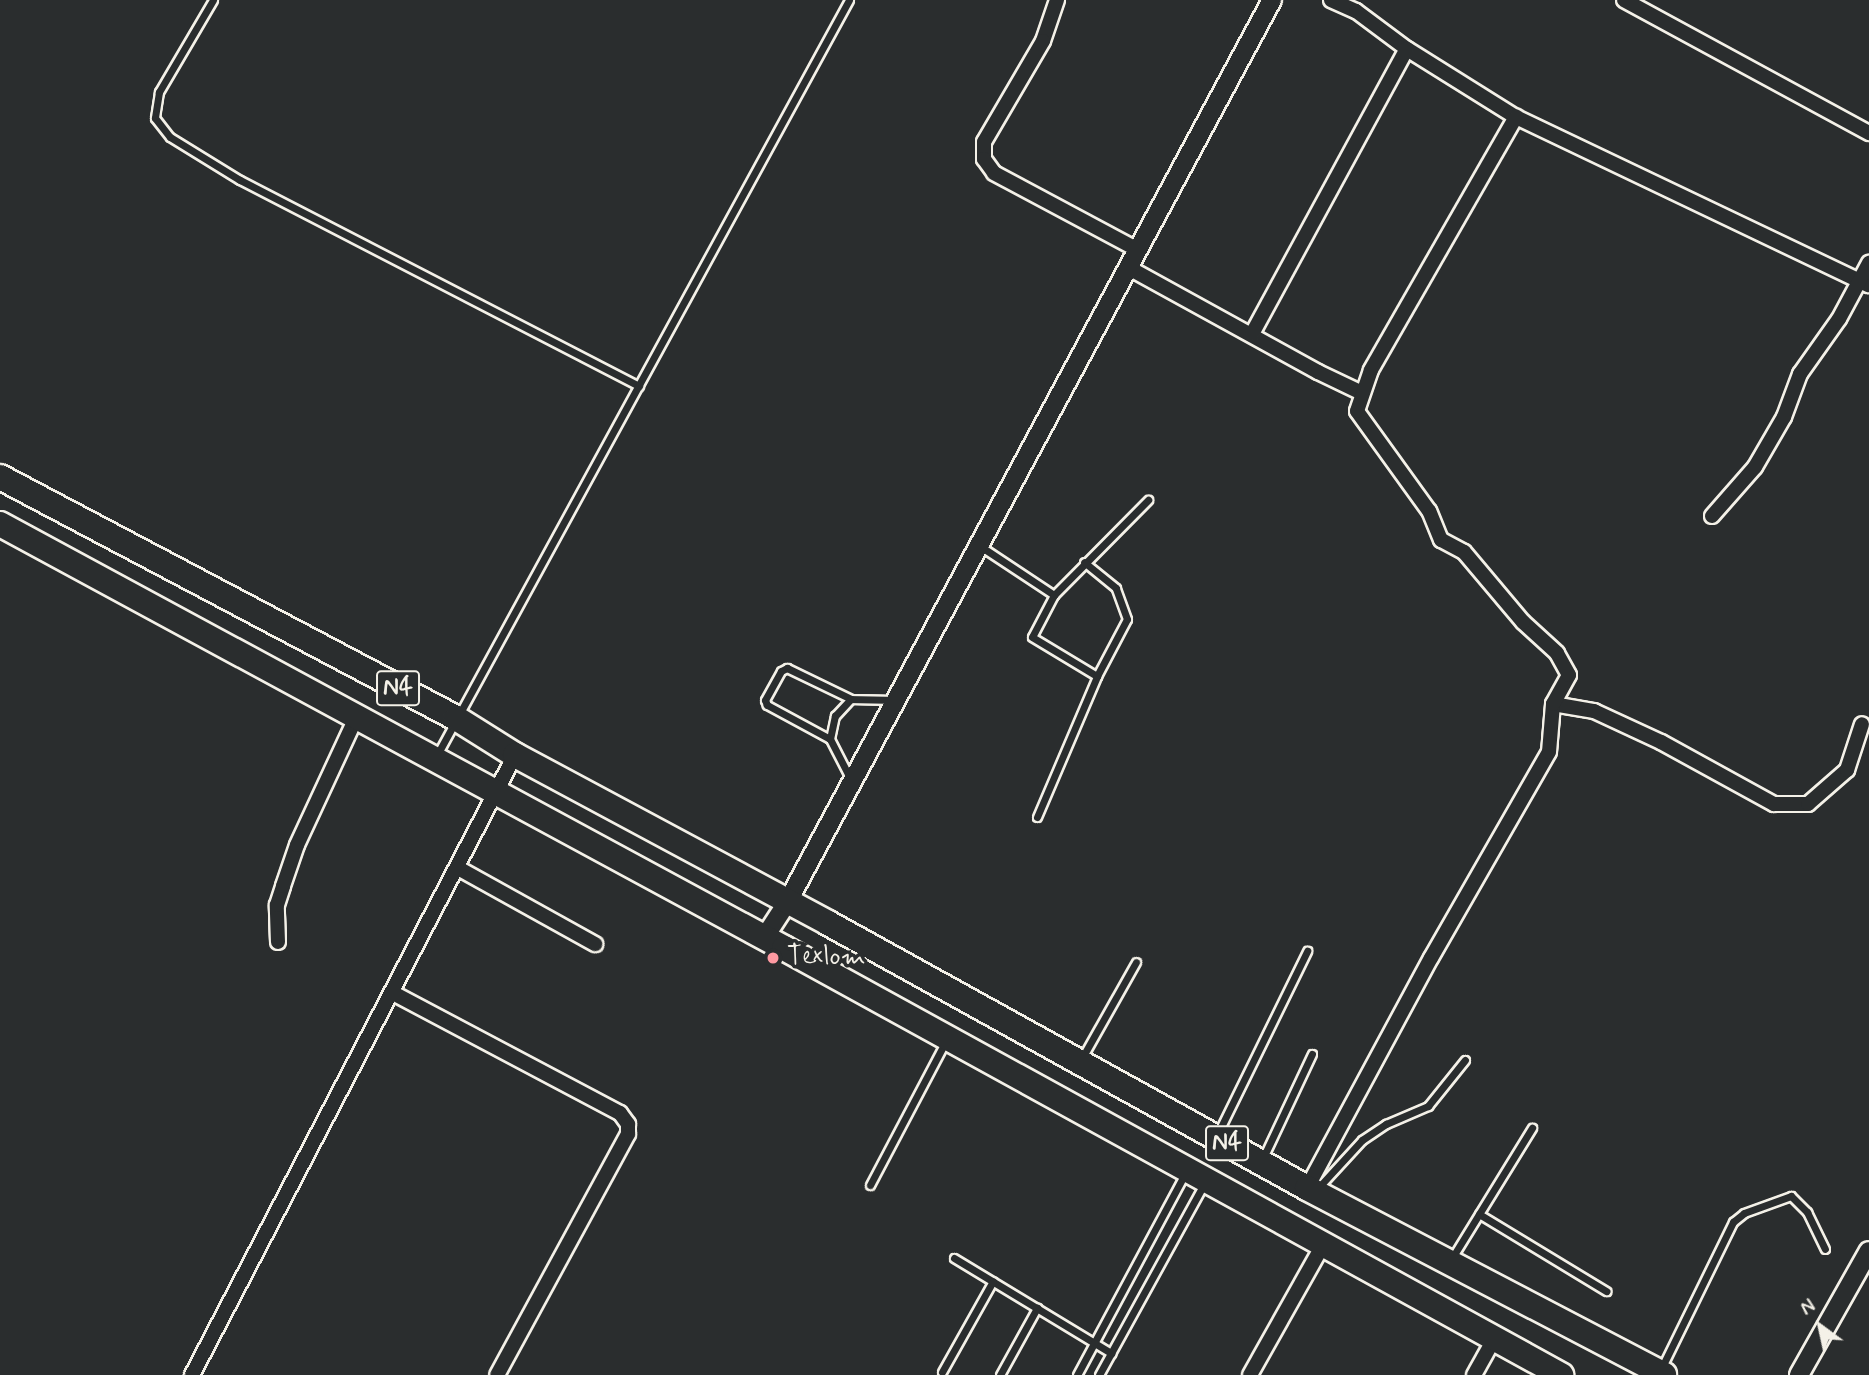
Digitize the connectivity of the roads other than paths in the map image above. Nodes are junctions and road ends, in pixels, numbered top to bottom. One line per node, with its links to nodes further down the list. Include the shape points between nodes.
1 (213, 0): 15 (lane, via 159,92 155,118 170,137 240,180)
2 (849, 0): 15 (lane)
3 (1057, 0): 10 (street, via 1043,41 984,142 984,159 994,173)
4 (1272, 0): 10 (street)
5 (1331, 0): 7 (street, via 1356,11)
6 (1624, 0): 9 (street)
7 (1407, 49): 8 (street); 14 (street)
8 (1516, 117): 13 (street); 16 (street)
9 (1869, 134)
10 (1138, 250): 12 (street)
11 (1869, 263): 13 (street)
12 (1129, 268): 14 (street); 21 (street)
13 (1864, 283): 19 (street, via 1800,374 1784,417 1755,467)
14 (1252, 334): 16 (street)
15 (639, 386): 29 (lane)
16 (1362, 393): 27 (street, via 1357,411 1429,511 1441,540 1464,552 1523,622 1557,653 1569,675)
17 (0, 477): 29 (highway, N4)
18 (1149, 499): 22 (lane)
19 (1712, 516)
20 (0, 524): 28 (highway, N4)
21 (979, 546): 23 (lane); 26 (street)
22 (1084, 562): 23 (lane); 24 (lane, via 1116,587 1126,619)
23 (1054, 595): 24 (lane, via 1032,636)
24 (1097, 676): 36 (lane)
25 (851, 699): 26 (lane); 31 (lane, via 835,716); 31 (lane, via 787,668 765,700)
26 (896, 700): 34 (street)
27 (1553, 704): 30 (street, via 1594,711 1774,803 1808,804 1837,778 1846,769); 54 (street, via 1549,752 1431,958)
28 (356, 718): 33 (highway, N4); 40 (street, via 282,886 277,905)
29 (456, 718): 32 (highway, N4); 33 (lane)
30 (1862, 724)
31 (830, 739): 34 (lane)
32 (515, 755): 35 (street); 38 (highway, N4)
33 (435, 759): 35 (highway, N4)
34 (852, 782): 38 (street)
35 (498, 792): 37 (street); 39 (highway, N4)
36 (1037, 817)
37 (458, 868): 41 (street); 44 (street)
38 (788, 901): 39 (street); 48 (highway, N4)
39 (764, 938): 45 (highway, N4)
40 (278, 942)
41 (595, 944)
42 (1307, 951): 50 (lane)
43 (1136, 962): 48 (lane)
44 (393, 993): 69 (street); 70 (street, via 620,1113 628,1124 628,1134)
45 (947, 1038): 52 (highway, N4); 53 (lane)
46 (1312, 1054): 51 (lane)
47 (1465, 1060): 54 (lane, via 1428,1106 1362,1140)
48 (1080, 1062): 50 (highway, N4)
49 (1532, 1128): 55 (lane)
50 (1216, 1137): 51 (highway, N4)
51 (1261, 1162): 54 (highway, N4)
52 (1196, 1175): 56 (highway, N4); 65 (lane); 66 (lane)
53 (870, 1185)
54 (1311, 1190): 60 (highway, N4)
55 (1479, 1214): 60 (lane); 62 (lane)
56 (1323, 1245): 64 (highway, N4); 74 (street)
57 (1825, 1249): 68 (lane, via 1807,1212 1791,1196 1744,1213 1733,1222)
58 (1869, 1251): 77 (street)
59 (954, 1258): 61 (lane)
60 (1450, 1261): 68 (highway, N4)
61 (993, 1281): 63 (lane); 67 (lane)
62 (1606, 1291)
63 (1037, 1308): 65 (lane); 71 (lane)
64 (1494, 1339): 75 (street); 76 (highway, N4)
65 (1094, 1343): 66 (lane); 72 (lane)
66 (1111, 1353): 73 (lane)
67 (942, 1372)
68 (1662, 1374)
69 (192, 1375)
70 (497, 1375)
71 (1000, 1375)
72 (1077, 1375)
73 (1098, 1375)
74 (1250, 1375)
75 (1474, 1375)
76 (1561, 1375)
77 (1799, 1375)

